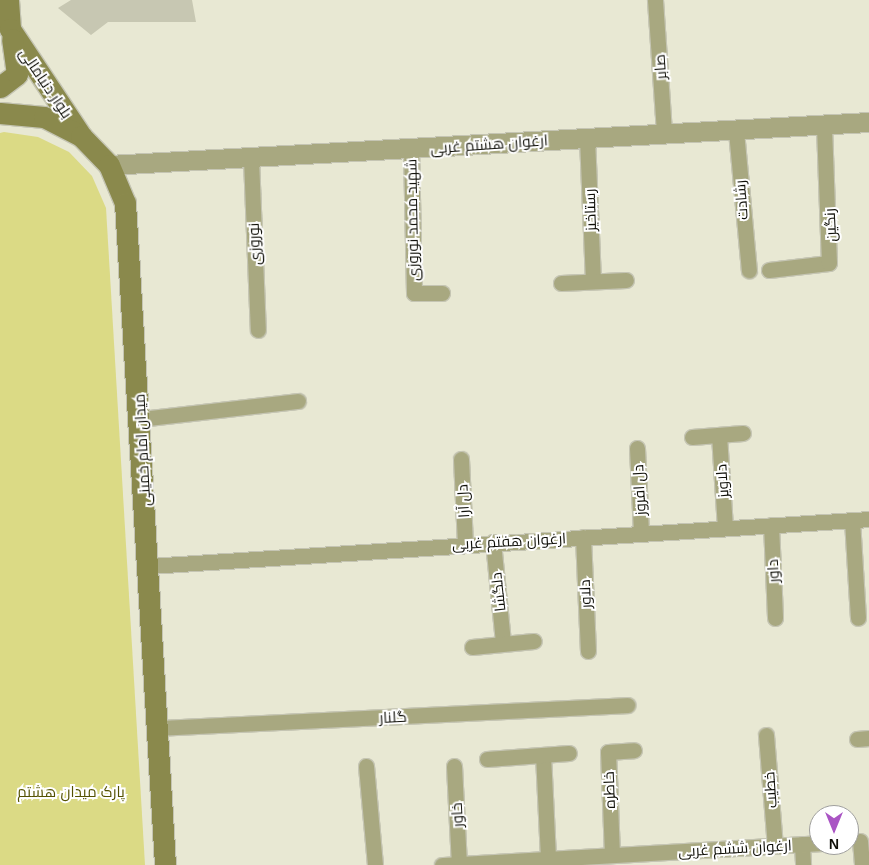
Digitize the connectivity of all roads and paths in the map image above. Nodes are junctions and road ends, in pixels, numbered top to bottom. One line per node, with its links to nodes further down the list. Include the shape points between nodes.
1 (8, 0): 3 (main road, بلوار دنیامالی)
2 (655, 0): 9 (street, صابر)
3 (10, 29): 4 (main road, via 17,74); 10 (main road, بلوار دنیامالی)
4 (0, 86)
5 (0, 113): 10 (main road, میدان امام خمینی, via 44,117)
6 (869, 122): 7 (street, ارغوان هشتم غربی)
7 (824, 125): 8 (street, ارغوان هشتم غربی); 16 (street, رنگین, via 829,263)
8 (736, 130): 9 (street, ارغوان هشتم غربی); 15 (street, رشادت)
9 (664, 133): 11 (street, ارغوان هشتم غربی)
10 (81, 136): 14 (main road, میدان امام خمینی)
11 (588, 138): 12 (street, ارغوان هشتم غربی); 18 (street, رستاخیز)
12 (411, 149): 13 (street, ارغوان هشتم غربی); 20 (street, شهید محمد نوروزی, via 414,293)
13 (251, 159): 14 (street, ارغوان هشتم غربی); 21 (street, نوروزی)
14 (109, 165): 23 (main road, میدان امام خمینی, via 119,183 128,222)
15 (749, 270)
16 (769, 270)
17 (626, 280): 18 (street)
18 (593, 281): 19 (street)
19 (561, 283)
20 (442, 293)
21 (258, 330)
22 (298, 400): 23 (street)
23 (140, 419): 37 (main road, میدان امام خمینی)
24 (743, 433): 25 (street)
25 (719, 435): 26 (street); 32 (street, دلاویز)
26 (692, 437)
27 (637, 448): 33 (street, دل افروز)
28 (461, 459): 36 (street, دل آرا)
29 (869, 519): 30 (street, ارغوان هفتم غربی)
30 (852, 520): 31 (street, ارغوان هفتم غربی); 39 (street)
31 (771, 525): 32 (street, ارغوان هفتم غربی); 38 (street, داور)
32 (725, 527): 33 (street, ارغوان هفتم غربی)
33 (641, 532): 34 (street, ارغوان هفتم غربی)
34 (583, 537): 35 (street, ارغوان هفتم غربی); 43 (street, دلاور)
35 (493, 542): 36 (street, ارغوان هفتم غربی); 41 (street, دلگشا)
36 (465, 544): 37 (street, ارغوان هفتم غربی)
37 (149, 566): 45 (main road, میدان امام خمینی)
38 (775, 618)
39 (858, 618)
40 (534, 641): 41 (street)
41 (503, 643): 42 (street)
42 (472, 647)
43 (588, 651)
44 (627, 705): 45 (street, گلنار)
45 (158, 728): 62 (main road, میدان امام خمینی)
46 (766, 735): 56 (street, خطیب)
47 (634, 750): 57 (street, خاطره, via 608,752)
48 (569, 753): 49 (street)
49 (543, 755): 50 (street); 59 (street)
50 (487, 759)
51 (366, 766): 63 (street)
52 (454, 766): 61 (street, خاور)
53 (859, 841): 66 (street)
54 (802, 844): 55 (street, ارغوان ششم غربی); 56 (street, ارغوان ششم غربی); 65 (street)
55 (809, 844)
56 (775, 846): 58 (street, ارغوان ششم غربی)
57 (612, 855): 58 (street, ارغوان ششم غربی); 60 (street, ارغوان ششم غربی)
58 (688, 858)
59 (548, 859): 60 (street, ارغوان ششم غربی); 61 (street, ارغوان ششم غربی)
60 (576, 861)
61 (459, 864): 64 (street, ارغوان ششم غربی)
62 (165, 865)
63 (375, 865)
64 (442, 865)
65 (803, 865)
66 (862, 865)

